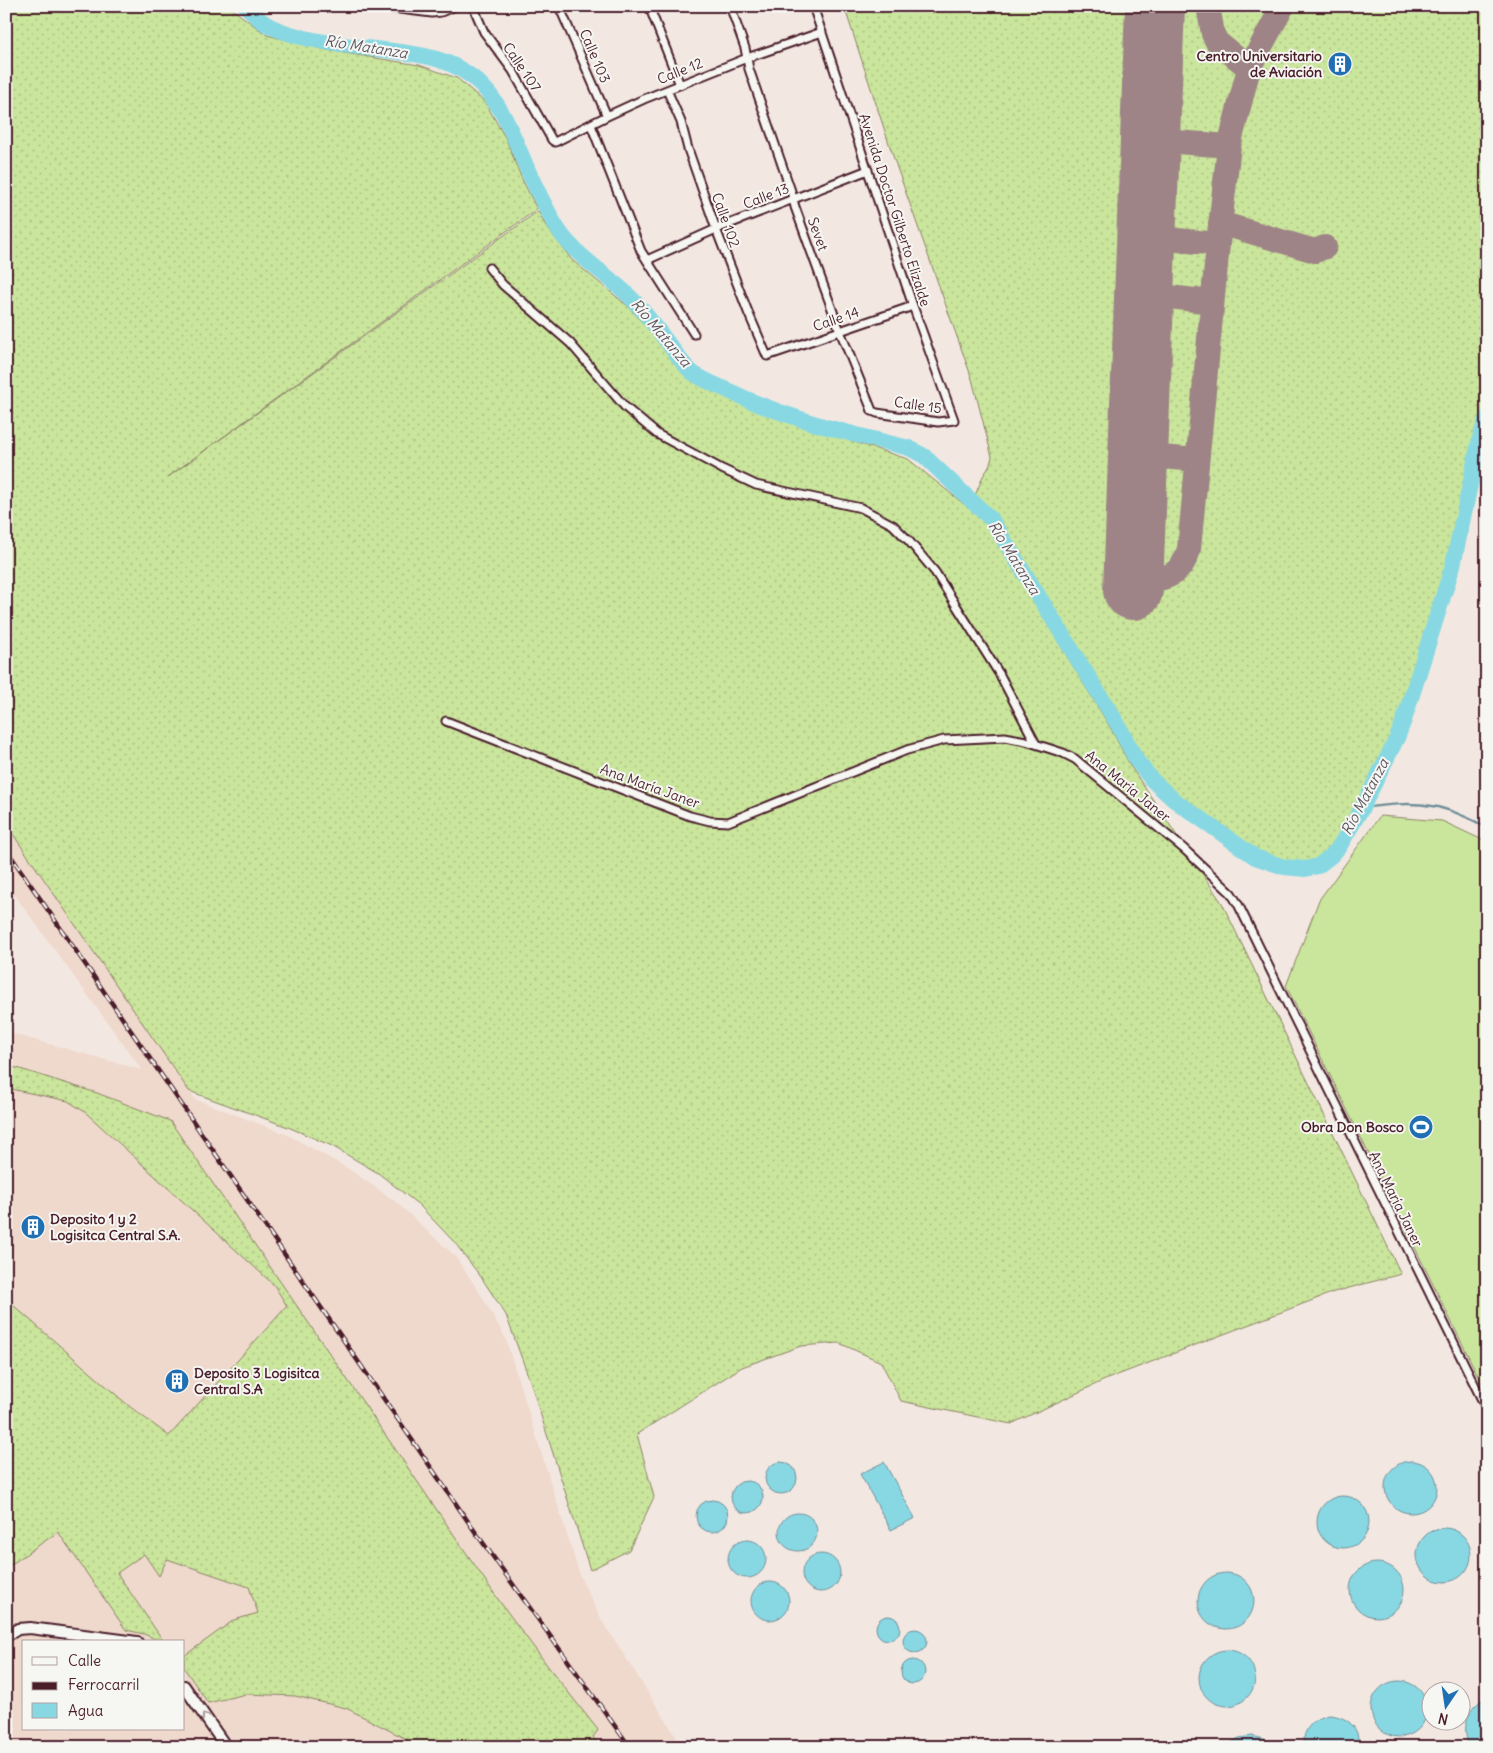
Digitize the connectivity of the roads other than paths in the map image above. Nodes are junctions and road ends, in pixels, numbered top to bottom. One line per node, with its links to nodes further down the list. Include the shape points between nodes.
1 (375, 6): 8 (street)
2 (455, 6): 8 (street, via 432,13)
3 (473, 6): 15 (street, Calle 107, via 484,32 513,71)
4 (559, 6): 13 (street, Calle 103)
5 (649, 6): 11 (street)
6 (730, 6): 10 (street, Sevet)
7 (813, 6): 9 (street, Avenida Doctor Gilberto Elizalde)
8 (383, 7)
9 (822, 32): 10 (street, Calle 12); 16 (street, Avenida Doctor Gilberto Elizalde)
10 (748, 58): 11 (street, Calle 12); 17 (street, Sevet)
11 (680, 85): 12 (street, Calle 12)
12 (667, 90): 13 (street, Calle 12); 18 (street, Calle 102, via 681,122)
13 (607, 116): 14 (street, Calle 12)
14 (591, 125): 15 (street, Calle 12, via 558,142); 19 (street)
15 (552, 140)
16 (868, 170): 17 (street, Calle 13); 21 (street, Avenida Doctor Gilberto Elizalde)
17 (793, 199): 18 (street, Calle 13); 22 (street, Sevet)
18 (716, 229): 19 (street, Calle 13); 24 (street, Calle 102)
19 (646, 260): 23 (street)
20 (489, 268): 28 (street, via 503,285 570,343 625,407 657,434 756,485 861,508 893,525 935,572 1000,675)
21 (913, 306): 22 (street, Calle 14); 26 (street, Avenida Doctor Gilberto Elizalde)
22 (840, 331): 24 (street, Calle 14); 25 (street, Sevet, via 870,408)
23 (694, 334)
24 (767, 356)
25 (878, 412): 26 (street, Calle 15, via 938,422)
26 (954, 420)
27 (446, 721): 28 (street, Ana María Janer, via 690,816 728,822 907,750 944,740 1005,737)
28 (1036, 744): 29 (street, Ana María Janer, via 1075,759 1184,848 1231,893)
29 (1487, 1410)
30 (6, 1636): 31 (street, via 30,1628)
31 (122, 1640)
32 (185, 1687): 33 (street, one-way to 32)
33 (226, 1747)

